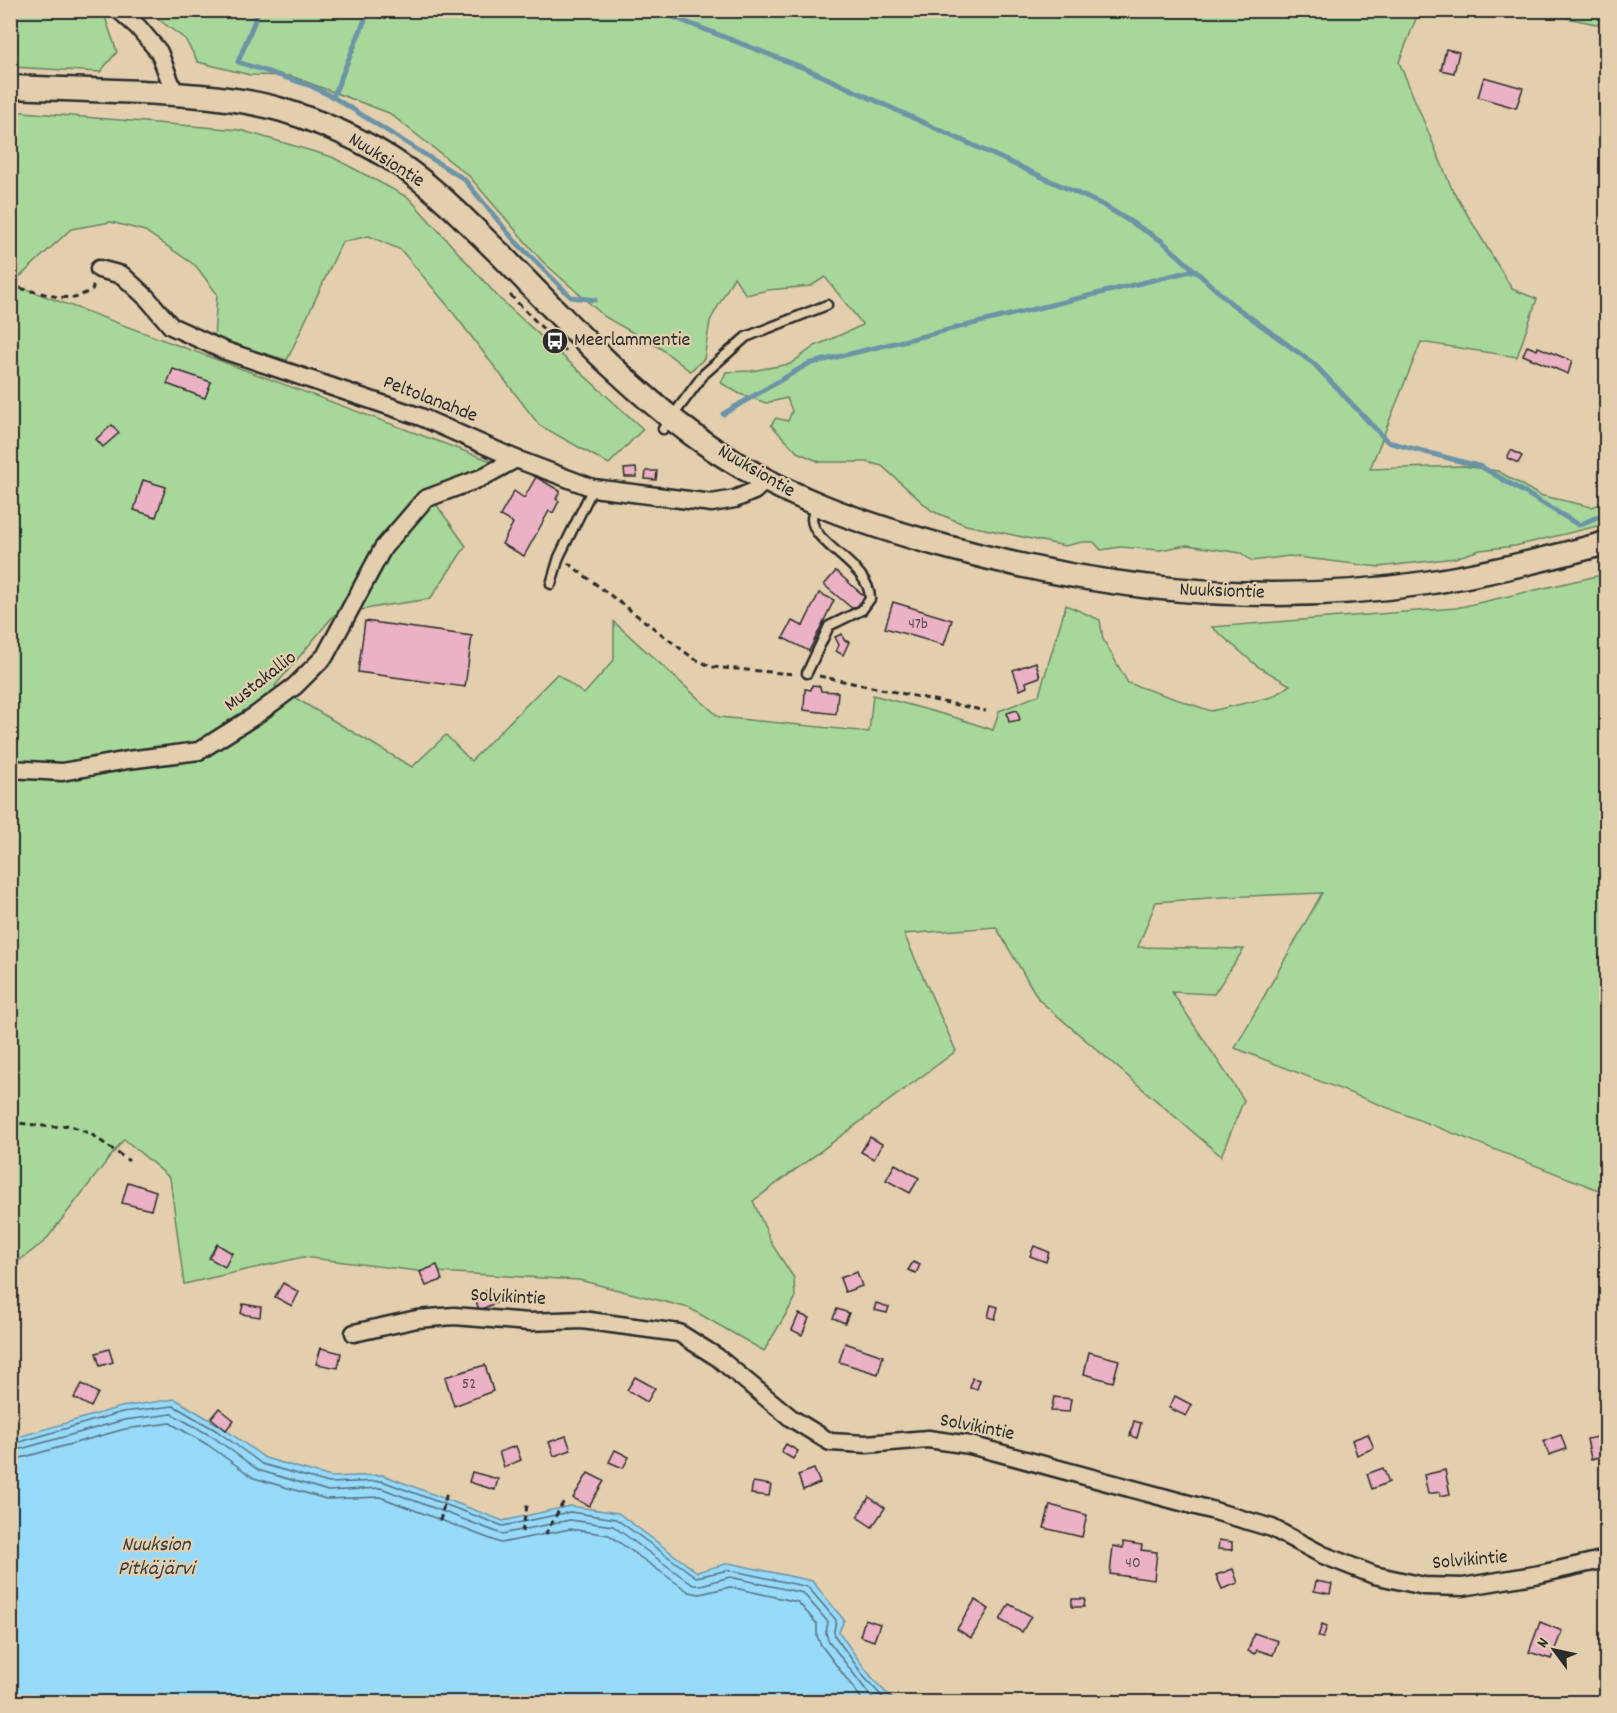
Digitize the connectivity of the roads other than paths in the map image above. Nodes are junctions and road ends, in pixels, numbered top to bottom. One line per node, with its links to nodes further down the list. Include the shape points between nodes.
1 (120, 10): 3 (street, via 159,52)
2 (10, 87): 3 (street, Nuuksiontie)
3 (175, 94): 6 (street, Nuuksiontie, via 278,109 332,128 404,168 455,209)
4 (99, 269): 7 (street, Peltolanahde, via 122,275 171,326 223,350 421,417)
5 (827, 305): 6 (lane, via 746,337 704,374)
6 (667, 424): 8 (street, Nuuksiontie)
7 (516, 459): 9 (street, Peltolanahde); 14 (street, Mustakallio, via 481,478 425,499 383,548 325,656 296,686 199,751 62,772)
8 (765, 481): 9 (street, Peltolanahde, via 735,500 712,503); 10 (street, Nuuksiontie)
9 (593, 488): 12 (lane)
10 (816, 505): 11 (street, Nuuksiontie, via 921,540 1047,572 1113,583 1229,594 1305,594 1423,584); 13 (lane, via 814,527 854,567 868,587 870,599 862,610 829,626)
11 (1606, 543)
12 (551, 584)
13 (807, 673)
14 (10, 769)
15 (354, 1333): 16 (street, Solvikintie, via 417,1319 454,1316 529,1322 582,1320 679,1333 739,1374 791,1418 830,1442 866,1444 928,1439 970,1445 1272,1528 1323,1555 1374,1575 1424,1586 1463,1587)
16 (1606, 1559)

